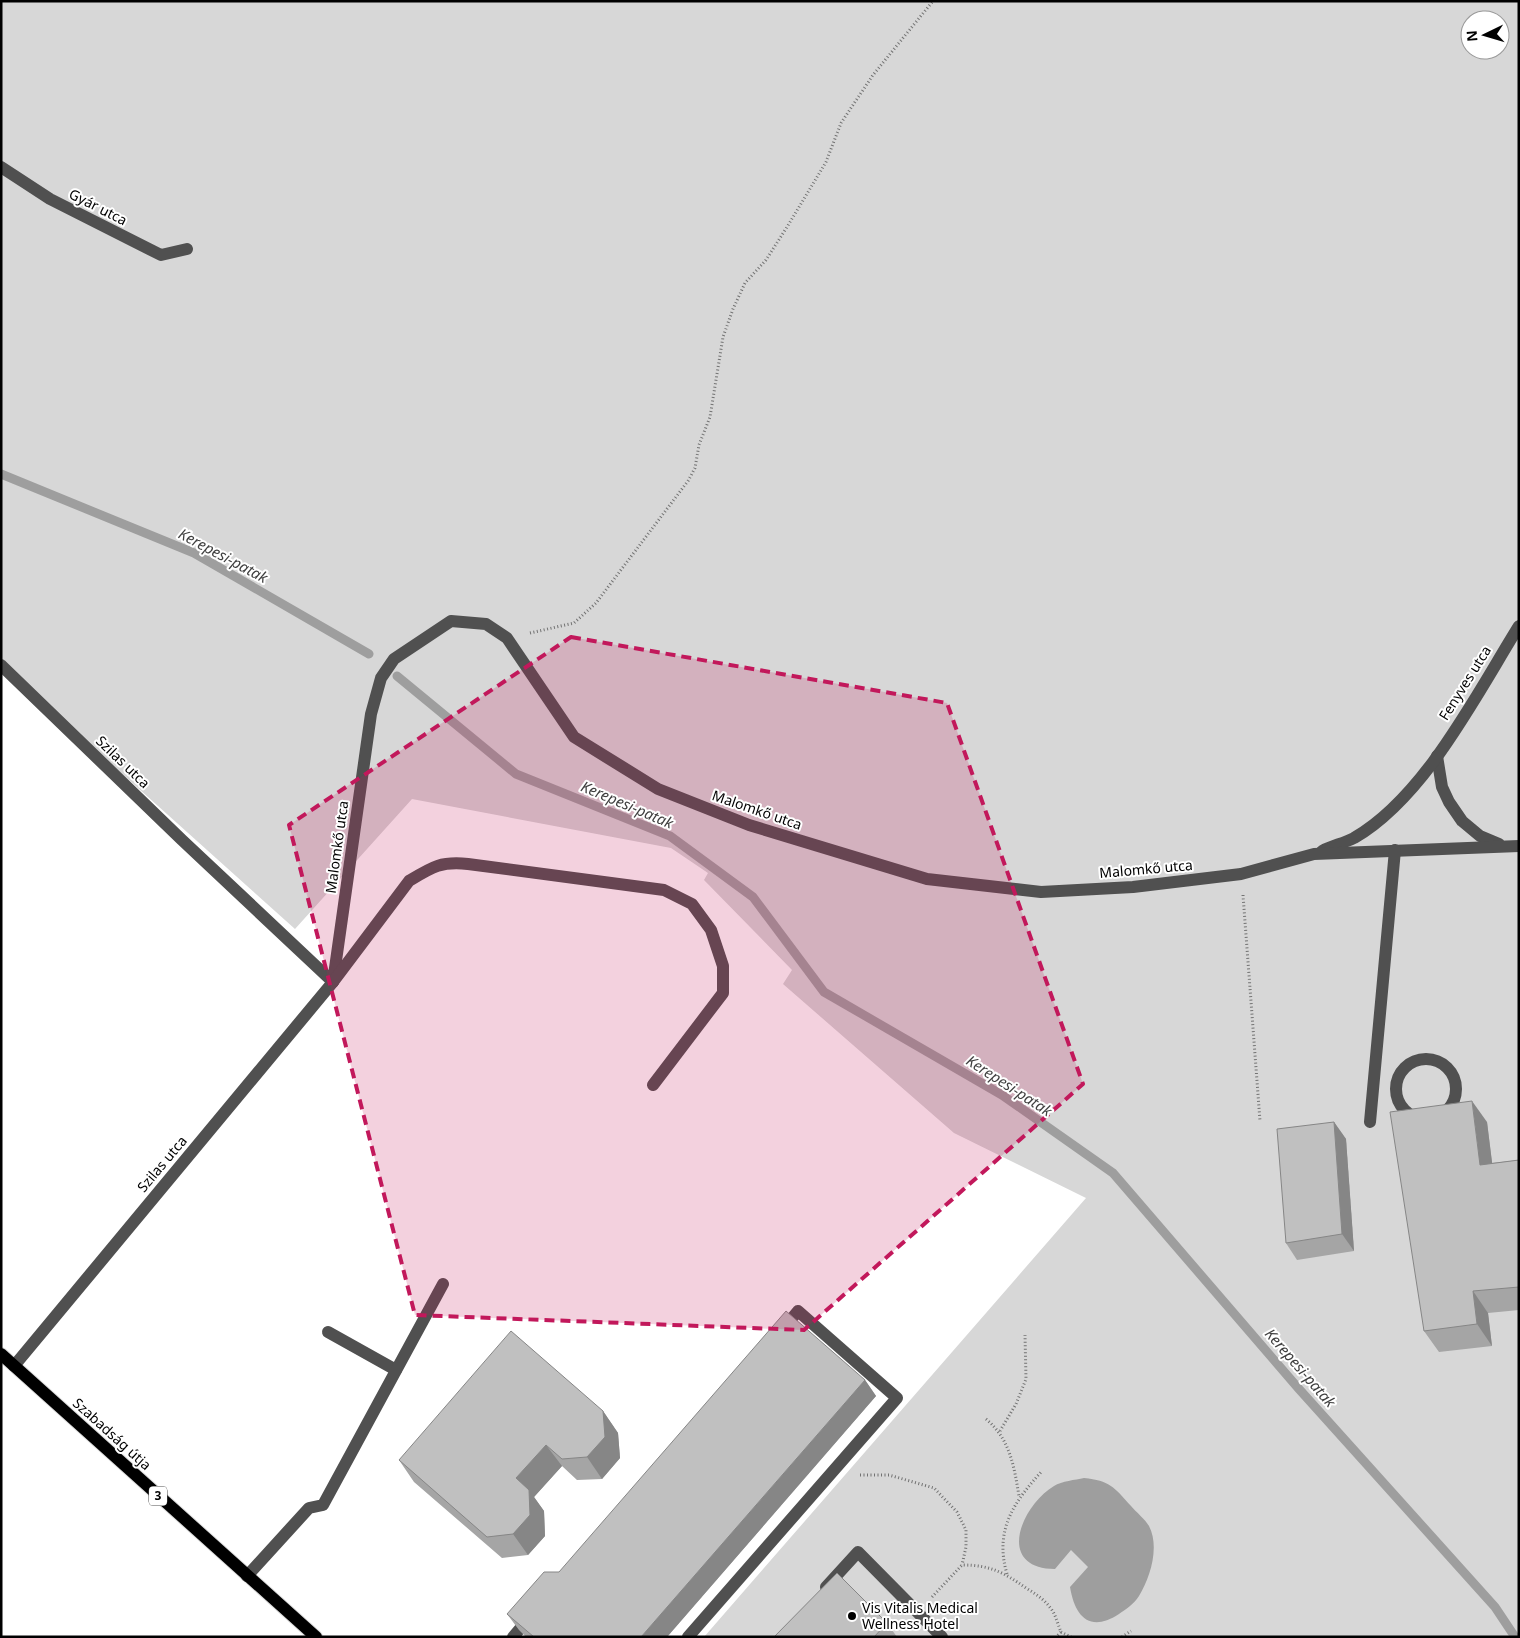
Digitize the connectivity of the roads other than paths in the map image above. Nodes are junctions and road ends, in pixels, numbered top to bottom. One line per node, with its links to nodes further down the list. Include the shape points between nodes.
1 (1, 167): 2 (street, Gyár utca, via 50,199 161,255)
2 (187, 249)
3 (1519, 626): 5 (street, Fenyves utca)
4 (1, 665): 10 (street, Szilas utca)
5 (1437, 756): 6 (street, via 1442,787 1462,821 1480,836); 9 (street, Fenyves utca, via 1415,786 1386,814 1354,838)
6 (1504, 846): 7 (street, Malomkő utca); 8 (street, Malomkő utca)
7 (1519, 846)
8 (1395, 850): 9 (street, Malomkő utca); 11 (street)
9 (1314, 854): 10 (street, Malomkő utca, via 1241,874 1133,887 1041,892 927,879 749,825 658,790 574,737 507,638 486,624 452,621 394,659 381,678 371,714)
10 (333, 982): 12 (street, Szilas utca, via 409,881 448,862 664,890 692,904 710,930 723,966 723,993); 19 (street, Szilas utca)
11 (1373, 1082): 13 (street); 14 (street)
12 (653, 1084)
13 (1396, 1085): 13 (street, via 1399,1105 1424,1120 1444,1114 1455,1097 1454,1077 1441,1062 1431,1059 1412,1062 1401,1071)
14 (1370, 1122)
15 (443, 1284): 20 (street)
16 (328, 1332): 20 (street)
17 (772, 1341): 26 (street, via 798,1311 897,1398)
18 (1, 1354): 19 (main road, Szabadság útja / 3)
19 (14, 1366): 21 (main road, Szabadság útja / 3)
20 (396, 1370): 21 (street, via 323,1506 309,1508)
21 (247, 1576): 24 (main road, Szabadság útja / 3)
22 (820, 1594): 27 (street, via 858,1552)
23 (539, 1607): 25 (street)
24 (316, 1637)
25 (513, 1637)
26 (688, 1637)
27 (942, 1637)

